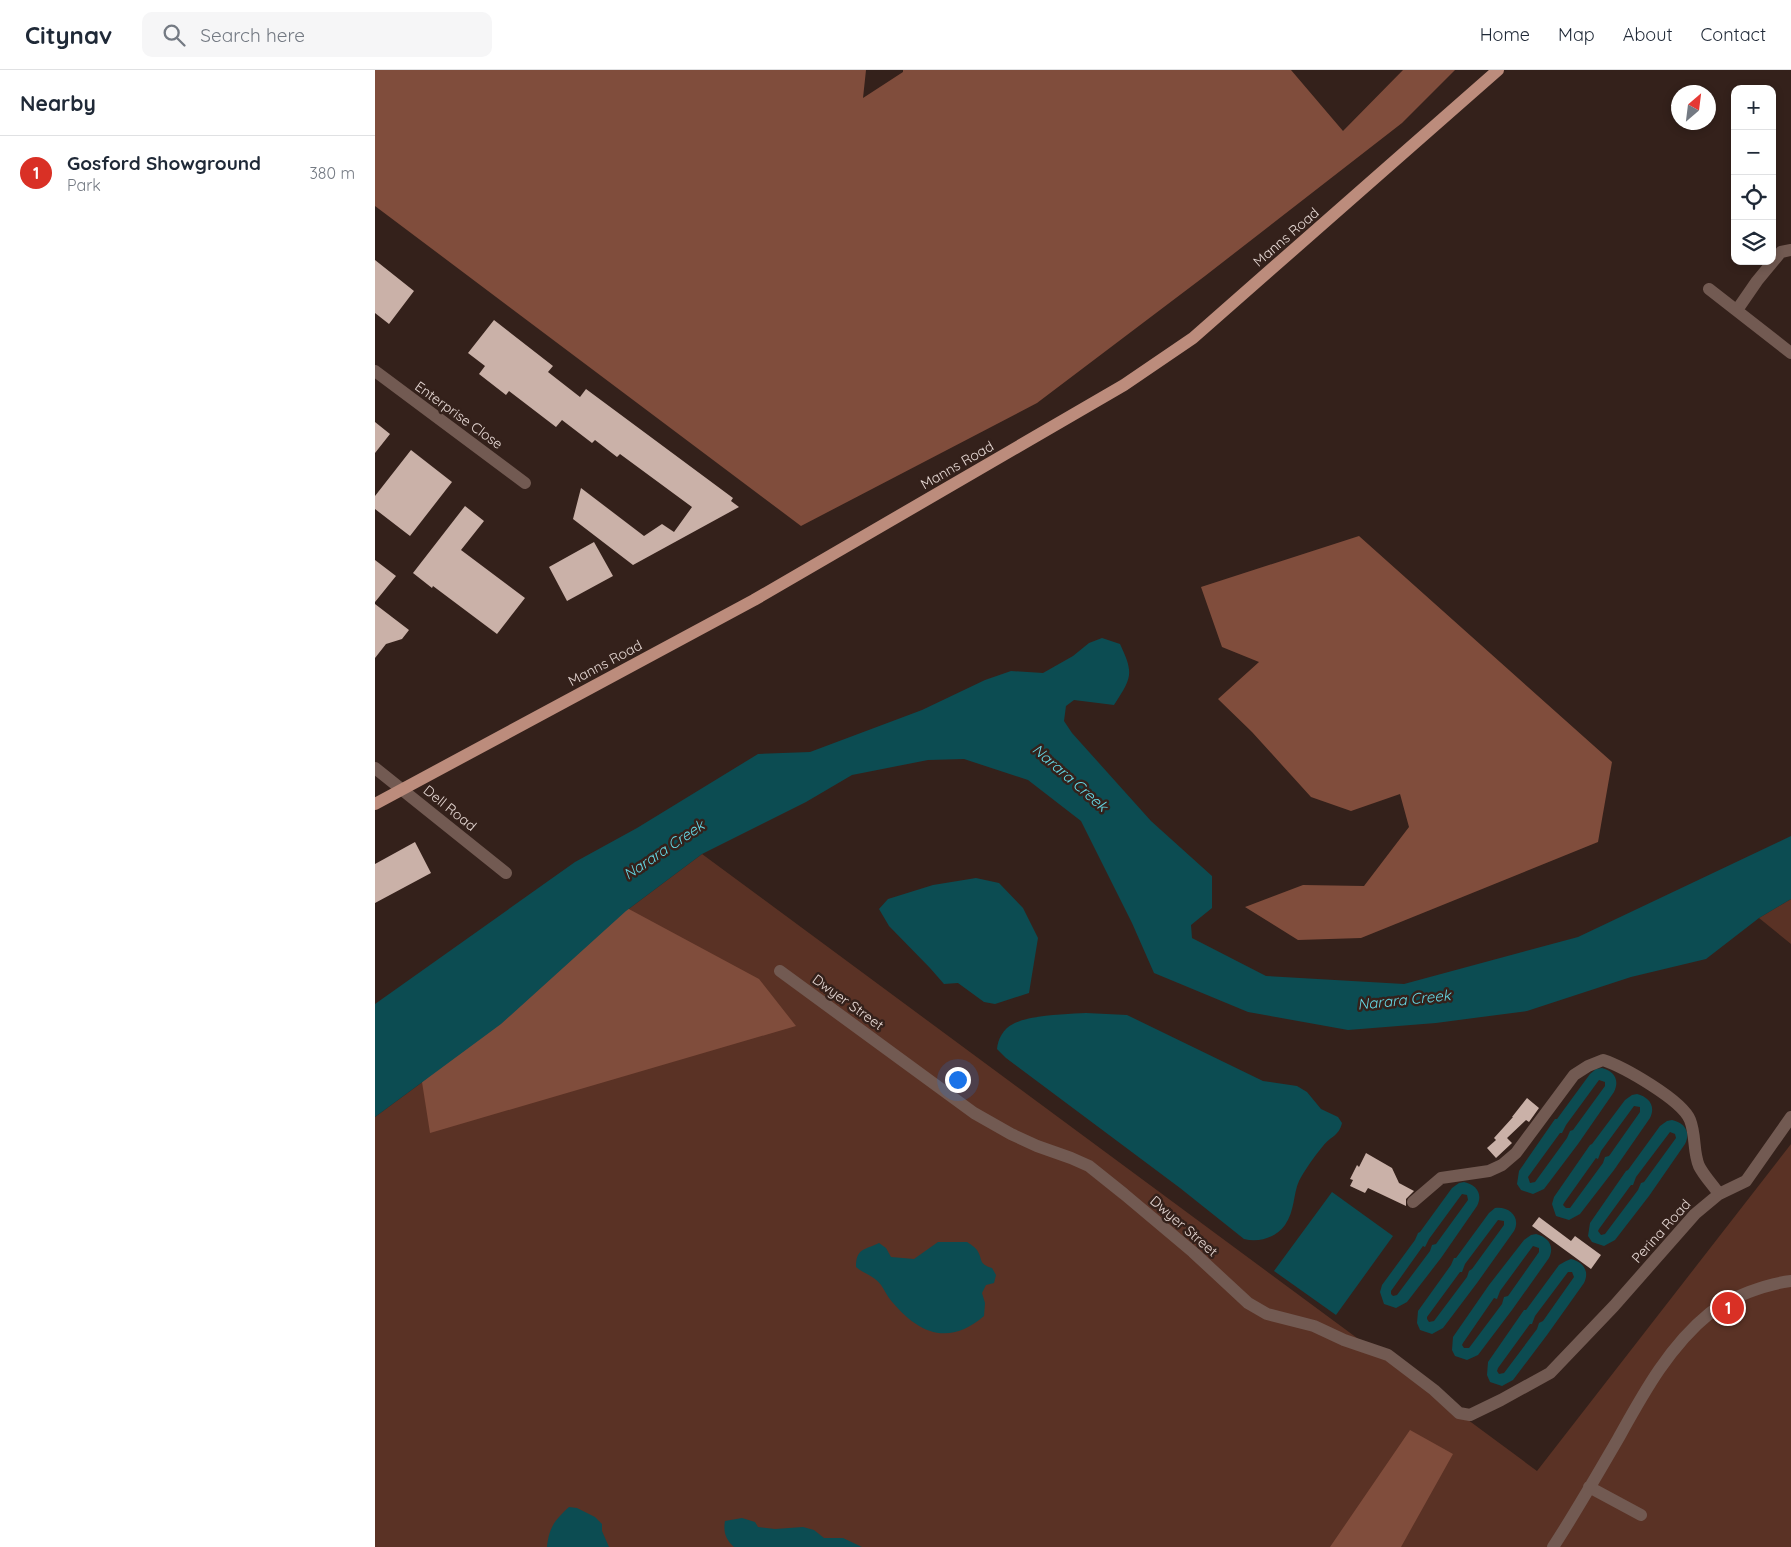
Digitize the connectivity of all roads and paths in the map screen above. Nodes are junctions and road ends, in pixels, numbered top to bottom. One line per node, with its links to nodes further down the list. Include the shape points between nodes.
1 (1498, 70): 9 (main road, Manns Road, via 1193,338 1124,385 754,600)
2 (1791, 250): 4 (street, via 1781,252)
3 (1709, 289): 4 (street)
4 (1737, 310): 5 (street)
5 (1791, 353)
6 (375, 371): 7 (street, Enterprise Close)
7 (525, 483)
8 (375, 768): 9 (street, Dell Road)
9 (403, 789): 10 (main road, Manns Road); 11 (street, Dell Road)
10 (375, 804)
11 (506, 873)
12 (780, 971): 17 (street, Dwyer Street, via 974,1113 1028,1142 1089,1166 1193,1252 1248,1303 1267,1314 1314,1326 1388,1355 1459,1414 1470,1415 1550,1372)
13 (1791, 1117): 14 (street, Perina Road, via 1746,1182)
14 (1719, 1194): 15 (street, via 1699,1165 1690,1119 1656,1088 1603,1060 1574,1075 1516,1153 1502,1165 1489,1171 1441,1178); 17 (street, Perina Road, via 1695,1214)
15 (1413, 1202)
16 (1791, 1281): 18 (street, via 1730,1300 1690,1331 1655,1377)
17 (1573, 1348)
18 (1589, 1487): 19 (street); 20 (street)
19 (1641, 1515)
20 (1553, 1547)

